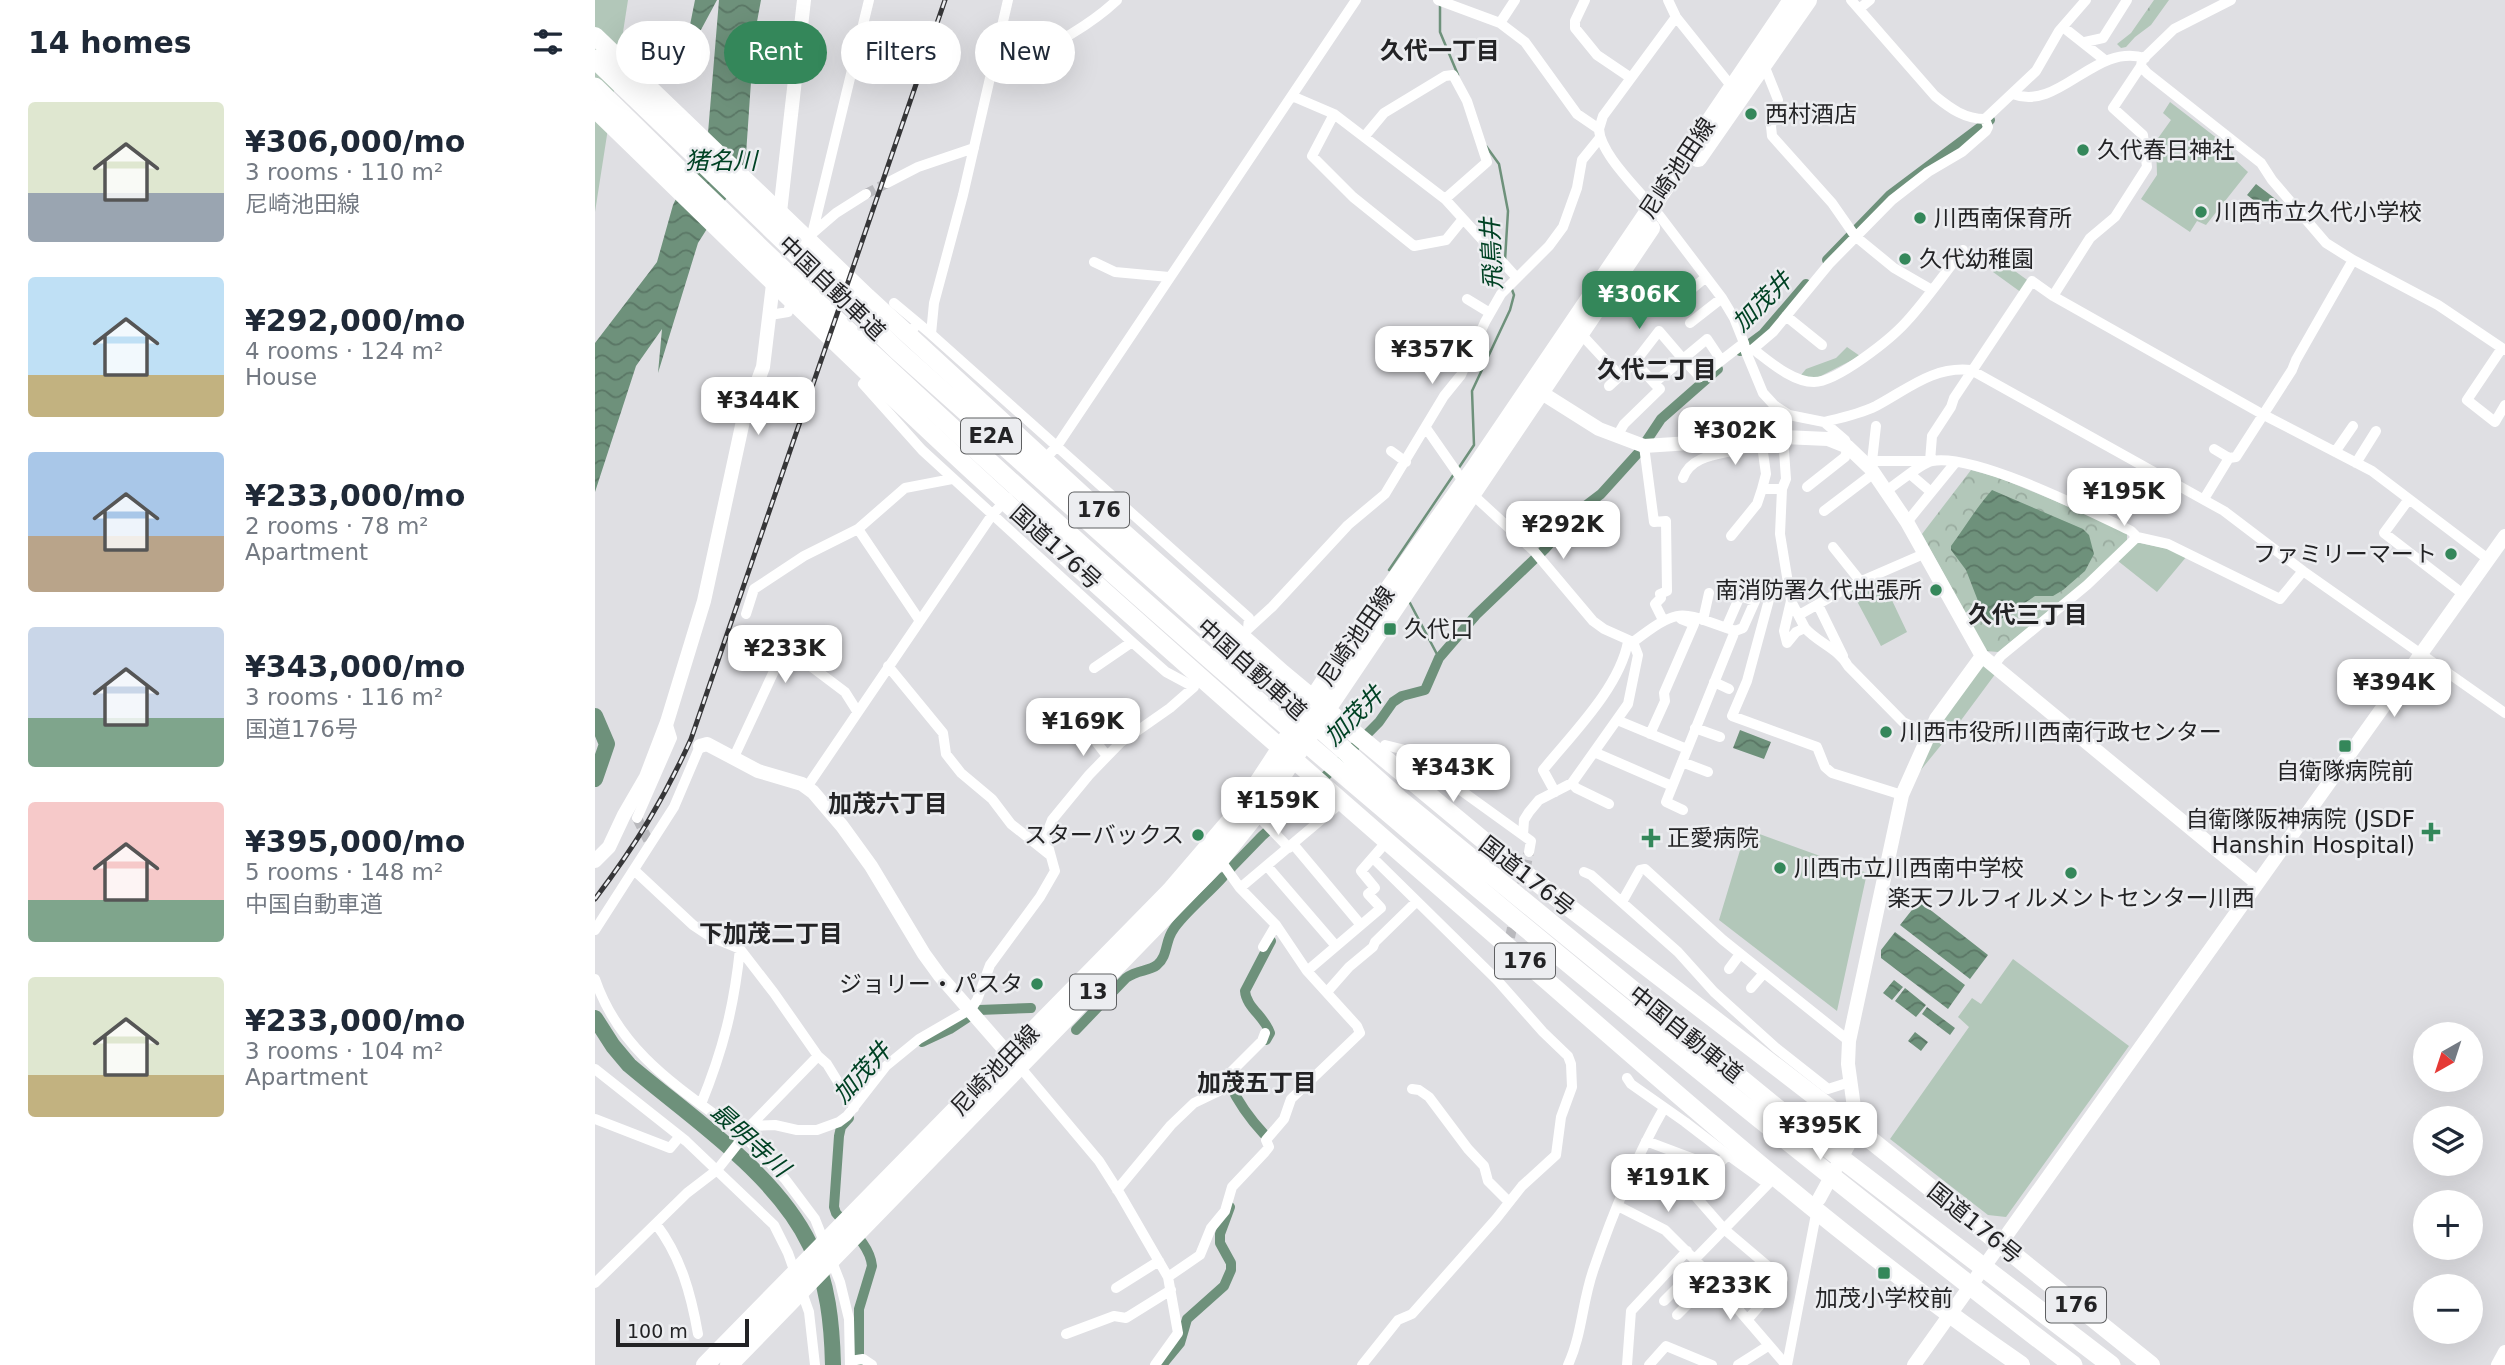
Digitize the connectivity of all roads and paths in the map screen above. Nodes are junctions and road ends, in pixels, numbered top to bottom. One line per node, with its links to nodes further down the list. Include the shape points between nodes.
1 (804, 0): 64 (street)
2 (869, 0): 48 (street)
3 (1009, 0): 21 (street)
4 (1118, 0): 24 (street)
5 (1356, 0): 36 (street)
6 (1438, 0): 19 (street)
7 (1472, 0): 19 (street)
8 (1515, 0): 22 (street)
9 (1585, 0): 31 (street, via 1575,28 1597,55)
10 (1668, 0): 20 (street)
11 (1792, 0): 34 (main road, 尼崎池田線 / 13)
12 (1808, 0): 30 (main road, 尼崎池田線 / 13)
13 (1851, 0): 18 (street)
14 (1870, 0): 18 (street)
15 (2087, 0): 23 (street)
16 (2127, 0): 26 (street, via 2103,38)
17 (2231, 0): 29 (street, via 2174,29)
18 (1859, 9): 39 (street, via 1935,96 1971,119)
19 (1471, 13): 22 (street)
20 (1677, 16): 31 (street); 34 (street)
21 (1004, 21)
22 (1500, 23): 40 (street, via 1524,41 1577,114)
23 (2063, 27): 26 (street); 35 (street, via 2036,71)
24 (1075, 32)
25 (595, 36): 58 (main road, 国道176号 / 176)
26 (2085, 42): 28 (street)
27 (595, 59): 180 (highway, 中国自動車道 / E2A, via 898,351)
28 (2106, 61): 29 (street, via 2134,55); 35 (street, via 2055,89 2024,99)
29 (2143, 62): 51 (street, via 2147,73 2261,163 2326,243); 57 (street, via 2113,108 2143,135 2147,167 2115,216 2090,238)
30 (1764, 65): 46 (main road, 尼崎池田線 / 13); 49 (street, via 1778,100 1772,136)
31 (1631, 78): 40 (street, via 1603,116)
32 (989, 84): 42 (street)
33 (595, 87): 180 (highway, 中国自動車道 / E2A, via 1041,510)
34 (1732, 87): 46 (main road, 尼崎池田線 / 13)
35 (2013, 94): 39 (street)
36 (1292, 96): 38 (street); 53 (street)
37 (595, 109): 74 (main road, 国道176号 / 176)
38 (1334, 114): 41 (street); 47 (street, via 1313,156 1353,197 1414,246 1446,240)
39 (1986, 119): 49 (street, via 1986,131 1892,200)
40 (1599, 134): 46 (street); 54 (street, via 1582,160 1563,227)
41 (1364, 137): 45 (street); 45 (street, via 1384,113 1453,75 1467,101 1487,162)
42 (974, 148): 43 (street, via 918,167); 68 (street, via 934,303)
43 (887, 184)
44 (866, 194): 48 (street)
45 (1445, 199): 47 (street)
46 (1655, 211): 55 (street); 69 (main road, 尼崎池田線 / 13); 81 (main road, 尼崎池田線 / 13)
47 (1463, 219): 54 (street)
48 (814, 232): 64 (street, via 788,312)
49 (1856, 236): 56 (street, via 1894,268); 65 (street)
50 (1963, 250): 56 (street)
51 (2353, 260): 72 (street, via 2438,304); 83 (street)
52 (1094, 262): 53 (street, via 1115,272)
53 (1168, 277): 93 (street)
54 (1517, 278): 63 (street)
55 (1705, 278): 59 (street); 61 (street)
56 (1932, 290): 71 (street, via 1905,324 1860,360 1840,374 1815,382 1803,380)
57 (2053, 296): 77 (street, via 2032,281); 83 (street)
58 (867, 297): 140 (main road, via 963,373); 215 (main road, 国道176号 / 176, via 1282,673 1582,919)
59 (1722, 298): 67 (street); 71 (street)
60 (1467, 299): 63 (street)
61 (1676, 302)
62 (894, 303): 66 (street)
63 (1490, 313): 87 (street, via 1461,375)
64 (770, 315): 158 (street, via 763,367 743,421 704,601)
65 (1786, 316): 70 (street); 71 (street, via 1773,332)
66 (918, 323): 68 (street); 107 (street, via 863,384)
67 (1690, 323)
68 (932, 334): 93 (street)
69 (1581, 334): 78 (street); 81 (main road, 尼崎池田線 / 13)
70 (1822, 345)
71 (1748, 348): 75 (street); 84 (street, via 1763,393 1774,405 1789,415)
72 (2503, 349): 82 (street, via 2467,400 2495,422)
73 (1683, 359): 75 (street, via 1700,377); 75 (street, via 1707,338); 76 (street, via 1659,331); 79 (street)
74 (853, 360): 149 (main road, via 965,479); 226 (main road, 国道176号 / 176)
75 (1721, 360)
76 (1635, 362): 78 (street); 79 (street)
77 (1971, 370): 84 (street, via 1940,371 1874,407); 100 (street, via 1932,436); 114 (street)
78 (1620, 376): 80 (street)
79 (1654, 383): 89 (street, via 1660,389)
80 (1609, 386)
81 (1534, 389): 89 (street); 109 (main road, 尼崎池田線 / 13)
82 (2505, 405)
83 (2262, 414): 98 (street); 99 (street, via 2236,457)
84 (1824, 422): 95 (street)
85 (1876, 426): 104 (street)
86 (2353, 426): 98 (street)
87 (1426, 428): 101 (street); 109 (street)
88 (2376, 431): 103 (street)
89 (1617, 436): 94 (street)
90 (1783, 437): 91 (street); 95 (street, via 1828,439); 111 (street, via 1786,479)
91 (1761, 438): 92 (street); 110 (street, via 1766,474)
92 (1746, 440): 94 (street); 106 (street, via 1745,448 1695,462)
93 (1058, 446): 117 (street); 140 (street, via 1249,618)
94 (1644, 446): 136 (street, via 1654,522 1666,521 1667,591 1655,604)
95 (1848, 447): 104 (street); 108 (street, via 1845,457)
96 (2214, 450): 99 (street)
97 (1391, 451): 101 (street)
98 (2335, 452): 103 (street)
99 (2229, 458): 114 (street)
100 (1930, 461): 102 (street); 104 (street); 105 (street)
101 (1406, 462): 140 (street, via 1385,494 1348,525)
102 (1955, 463): 113 (street); 122 (street, via 2065,499)
103 (2356, 463): 115 (street)
104 (1872, 468): 112 (street); 116 (street)
105 (1910, 474): 112 (street); 113 (street)
106 (1683, 478)
107 (952, 479): 117 (street); 119 (street, via 905,488)
108 (1807, 487)
109 (1468, 489): 142 (street, via 1534,551 1593,621); 152 (main road, 尼崎池田線 / 13)
110 (1762, 489): 111 (street); 120 (street, via 1757,504)
111 (1782, 489): 131 (street, via 1780,534)
112 (1886, 491): 118 (street)
113 (1931, 492): 118 (street)
114 (2204, 499): 126 (street)
115 (2409, 499): 125 (street); 129 (street, via 2384,533)
116 (1824, 511)
117 (992, 515): 138 (street); 141 (street)
118 (1907, 522): 124 (street)
119 (858, 529): 133 (street, via 804,556 754,589); 138 (street)
120 (1731, 536)
121 (2505, 536): 125 (street)
122 (2137, 537): 126 (street, via 2168,544 2280,599); 145 (street, via 2087,585 2001,656)
123 (1833, 547): 127 (street)
124 (1926, 553): 127 (street); 145 (street)
125 (2488, 559): 129 (street)
126 (2303, 571): 143 (street)
127 (1861, 582): 132 (street)
128 (1710, 593): 137 (street)
129 (2462, 594): 143 (street)
130 (1770, 596): 178 (street, via 1747,681 1732,716 1817,747 1832,774)
131 (1791, 601): 135 (street); 139 (street, via 1784,631 1787,643)
132 (1818, 605): 135 (street); 144 (street)
133 (746, 614)
134 (1677, 615): 136 (street); 137 (street); 161 (street, via 1694,624)
135 (1799, 615): 139 (street)
136 (1663, 620): 142 (street)
137 (1703, 620): 148 (street, via 1730,629)
138 (919, 621): 146 (street)
139 (1805, 628): 144 (street)
140 (1248, 629): 152 (main road)
141 (1132, 642): 147 (street); 149 (street)
142 (1631, 642): 157 (street, via 1638,655 1627,704); 177 (street, via 1607,690 1543,770)
143 (2420, 653): 155 (street); 195 (street)
144 (1843, 656): 162 (street, via 1903,722)
145 (1988, 661): 162 (street, via 1936,719); 195 (street)
146 (888, 666): 154 (street); 189 (street, via 943,733 946,754 961,773 992,799 1011,824)
147 (1094, 668)
148 (1714, 682): 150 (street); 153 (street)
149 (1194, 687): 163 (street); 171 (main road)
150 (1729, 689)
151 (1696, 691): 153 (street)
152 (1326, 695): 166 (main road); 171 (main road, 尼崎池田線 / 13)
153 (1709, 695): 160 (street)
154 (857, 711): 170 (street, via 845,692 792,652 782,654); 176 (street)
155 (2505, 713)
156 (1108, 715): 163 (street, via 1117,709)
157 (1617, 720): 161 (street); 168 (street)
158 (667, 722): 184 (street, via 672,738); 191 (street, via 646,777 609,847)
159 (1083, 725): 169 (street)
160 (1695, 728): 164 (street); 167 (street)
161 (1650, 734): 167 (street)
162 (1929, 734): 178 (street)
163 (1132, 735): 169 (street)
164 (1720, 737)
165 (700, 746): 170 (street, via 707,744); 193 (street, via 674,807)
166 (1385, 746): 185 (street, via 1405,750); 215 (main road)
167 (1686, 749): 172 (street)
168 (1594, 752): 174 (street); 175 (street)
169 (1107, 756): 189 (street, via 1049,826)
170 (734, 757): 176 (street, via 758,771)
171 (1280, 762): 181 (main road); 183 (main road, 尼崎池田線 / 13); 221 (main road, 尼崎池田線 / 13, via 1208,849)
172 (1682, 762): 173 (street); 175 (street)
173 (1708, 772)
174 (1572, 783): 177 (street); 179 (street)
175 (1672, 786): 182 (street, via 1665,806)
176 (807, 787): 214 (street, via 871,866 923,954)
177 (1555, 792): 185 (street, via 1529,812)
178 (1902, 795): 217 (street)
179 (1609, 804)
180 (1393, 806): 279 (highway, 中国自動車道 / E2A, via 1771,1129); 280 (highway, 中国自動車道 / E2A)
181 (1335, 808): 186 (street); 188 (main road)
182 (1683, 810)
183 (1255, 816): 186 (street); 190 (main road, 尼崎池田線 / 13)
184 (637, 818)
185 (1523, 835): 187 (street, via 1531,841)
186 (1291, 846): 192 (street); 200 (street)
187 (1529, 852)
188 (1377, 853): 197 (street); 200 (street, via 1361,870 1375,888 1368,894 1381,908); 226 (main road)
189 (1050, 855): 214 (street, via 1055,871 990,965)
190 (1220, 860): 196 (street); 221 (main road, 尼崎池田線 / 13)
191 (595, 861)
192 (1267, 866): 196 (street); 202 (street)
193 (634, 870): 201 (street); 204 (street, via 693,925)
194 (1584, 872): 198 (street)
195 (2257, 883): 246 (street)
196 (1240, 888): 199 (street)
197 (1416, 902): 211 (street); 213 (street)
198 (1622, 902): 205 (street, via 1640,870 1645,869); 224 (street, via 1776,1048 1828,1089)
199 (1276, 925): 203 (street); 208 (street)
200 (1361, 925): 202 (street)
201 (595, 930)
202 (1336, 946): 208 (street)
203 (1262, 947)
204 (740, 949): 220 (street); 227 (street, via 720,1057)
205 (1740, 954): 207 (street); 209 (street)
206 (1504, 967): 211 (street)
207 (1728, 969)
208 (1307, 971): 213 (street)
209 (1763, 973): 212 (street); 217 (street)
210 (595, 979): 227 (street, via 602,999 653,1068)
211 (1497, 980): 218 (street)
212 (1751, 988)
213 (1327, 992): 250 (street, via 1360,1033 1291,1099 1284,1119 1266,1140 1269,1147 1232,1187 1204,1250)
214 (971, 1009): 221 (street); 228 (street, via 919,1039 886,1066)
215 (1728, 1029): 231 (main road, 国道176号 / 176)
216 (1265, 1033): 239 (street, via 1219,1091 1194,1103 1171,1125)
217 (1849, 1041): 224 (street)
218 (1560, 1049): 219 (street); 241 (street, via 1571,1064 1572,1087 1561,1117 1556,1155)
219 (1573, 1052)
220 (818, 1056): 228 (street); 230 (street)
221 (1015, 1061): 239 (street, via 1099,1161); 247 (main road, 尼崎池田線 / 13)
222 (595, 1069): 232 (street)
223 (1627, 1078): 226 (street)
224 (1850, 1082): 231 (street)
225 (1412, 1088): 241 (street, via 1429,1097 1484,1166 1488,1181)
226 (1670, 1101): 233 (street); 234 (street); 238 (main road, 国道176号 / 176)
227 (701, 1104): 230 (street)
228 (854, 1108): 230 (street, via 839,1122 817,1130 775,1125)
229 (595, 1119): 232 (street, via 670,1148)
230 (745, 1134): 235 (street); 247 (street, via 797,1193 815,1219)
231 (1854, 1135): 242 (street); 246 (main road, 国道176号 / 176)
232 (680, 1136): 235 (street)
233 (1646, 1141): 236 (street); 237 (street)
234 (1728, 1155): 236 (street); 238 (street)
235 (719, 1167): 244 (street); 252 (street, via 774,1226)
236 (1715, 1167): 240 (street)
237 (1632, 1172): 240 (street); 243 (street)
238 (1771, 1180): 242 (main road, 国道176号 / 176); 245 (street)
239 (1117, 1190): 249 (street)
240 (1690, 1191): 245 (street)
241 (1509, 1202): 271 (street, via 1425,1300 1412,1314 1398,1320)
242 (1818, 1205): 257 (main road, 国道176号 / 176); 276 (street)
243 (1618, 1206): 248 (street, via 1665,1230); 272 (street, via 1593,1271 1577,1345)
244 (656, 1224): 253 (street); 260 (street, via 682,1268)
245 (1724, 1229): 248 (street); 259 (street, via 1783,1279)
246 (1997, 1250): 257 (street); 281 (main road, 国道176号 / 176)
247 (828, 1252): 252 (main road, 尼崎池田線 / 13); 265 (street, via 849,1319)
248 (1694, 1258): 251 (street); 256 (street); 273 (street, via 1632,1311)
249 (1159, 1261): 250 (street); 254 (street)
250 (1168, 1277): 255 (street)
251 (1713, 1279): 258 (street); 259 (street)
252 (800, 1281): 264 (main road, 尼崎池田線 / 13); 268 (street, via 809,1311)
253 (595, 1283)
254 (1116, 1288)
255 (1171, 1290): 261 (street, via 1126,1318 1114,1316); 270 (street, via 1178,1334)
256 (1664, 1301)
257 (1953, 1311): 277 (street); 278 (main road, 国道176号 / 176)
258 (1677, 1315)
259 (1748, 1319): 262 (street)
260 (698, 1334)
261 (1066, 1334)
262 (1768, 1346): 275 (street); 276 (street)
263 (2505, 1352): 282 (street)
264 (730, 1360): 267 (main road, 尼崎池田線 / 13)
265 (850, 1363): 269 (street, via 863,1359)
266 (1652, 1364): 274 (street, via 1666,1346)
267 (705, 1365)
268 (815, 1365)
269 (872, 1365)
270 (1155, 1365)
271 (1361, 1365)
272 (1568, 1365)
273 (1627, 1365)
274 (1712, 1365)
275 (1738, 1365)
276 (1786, 1365)
277 (1914, 1365)
278 (2021, 1365)
279 (2073, 1365)
280 (2111, 1365)
281 (2151, 1365)
282 (2498, 1365)

